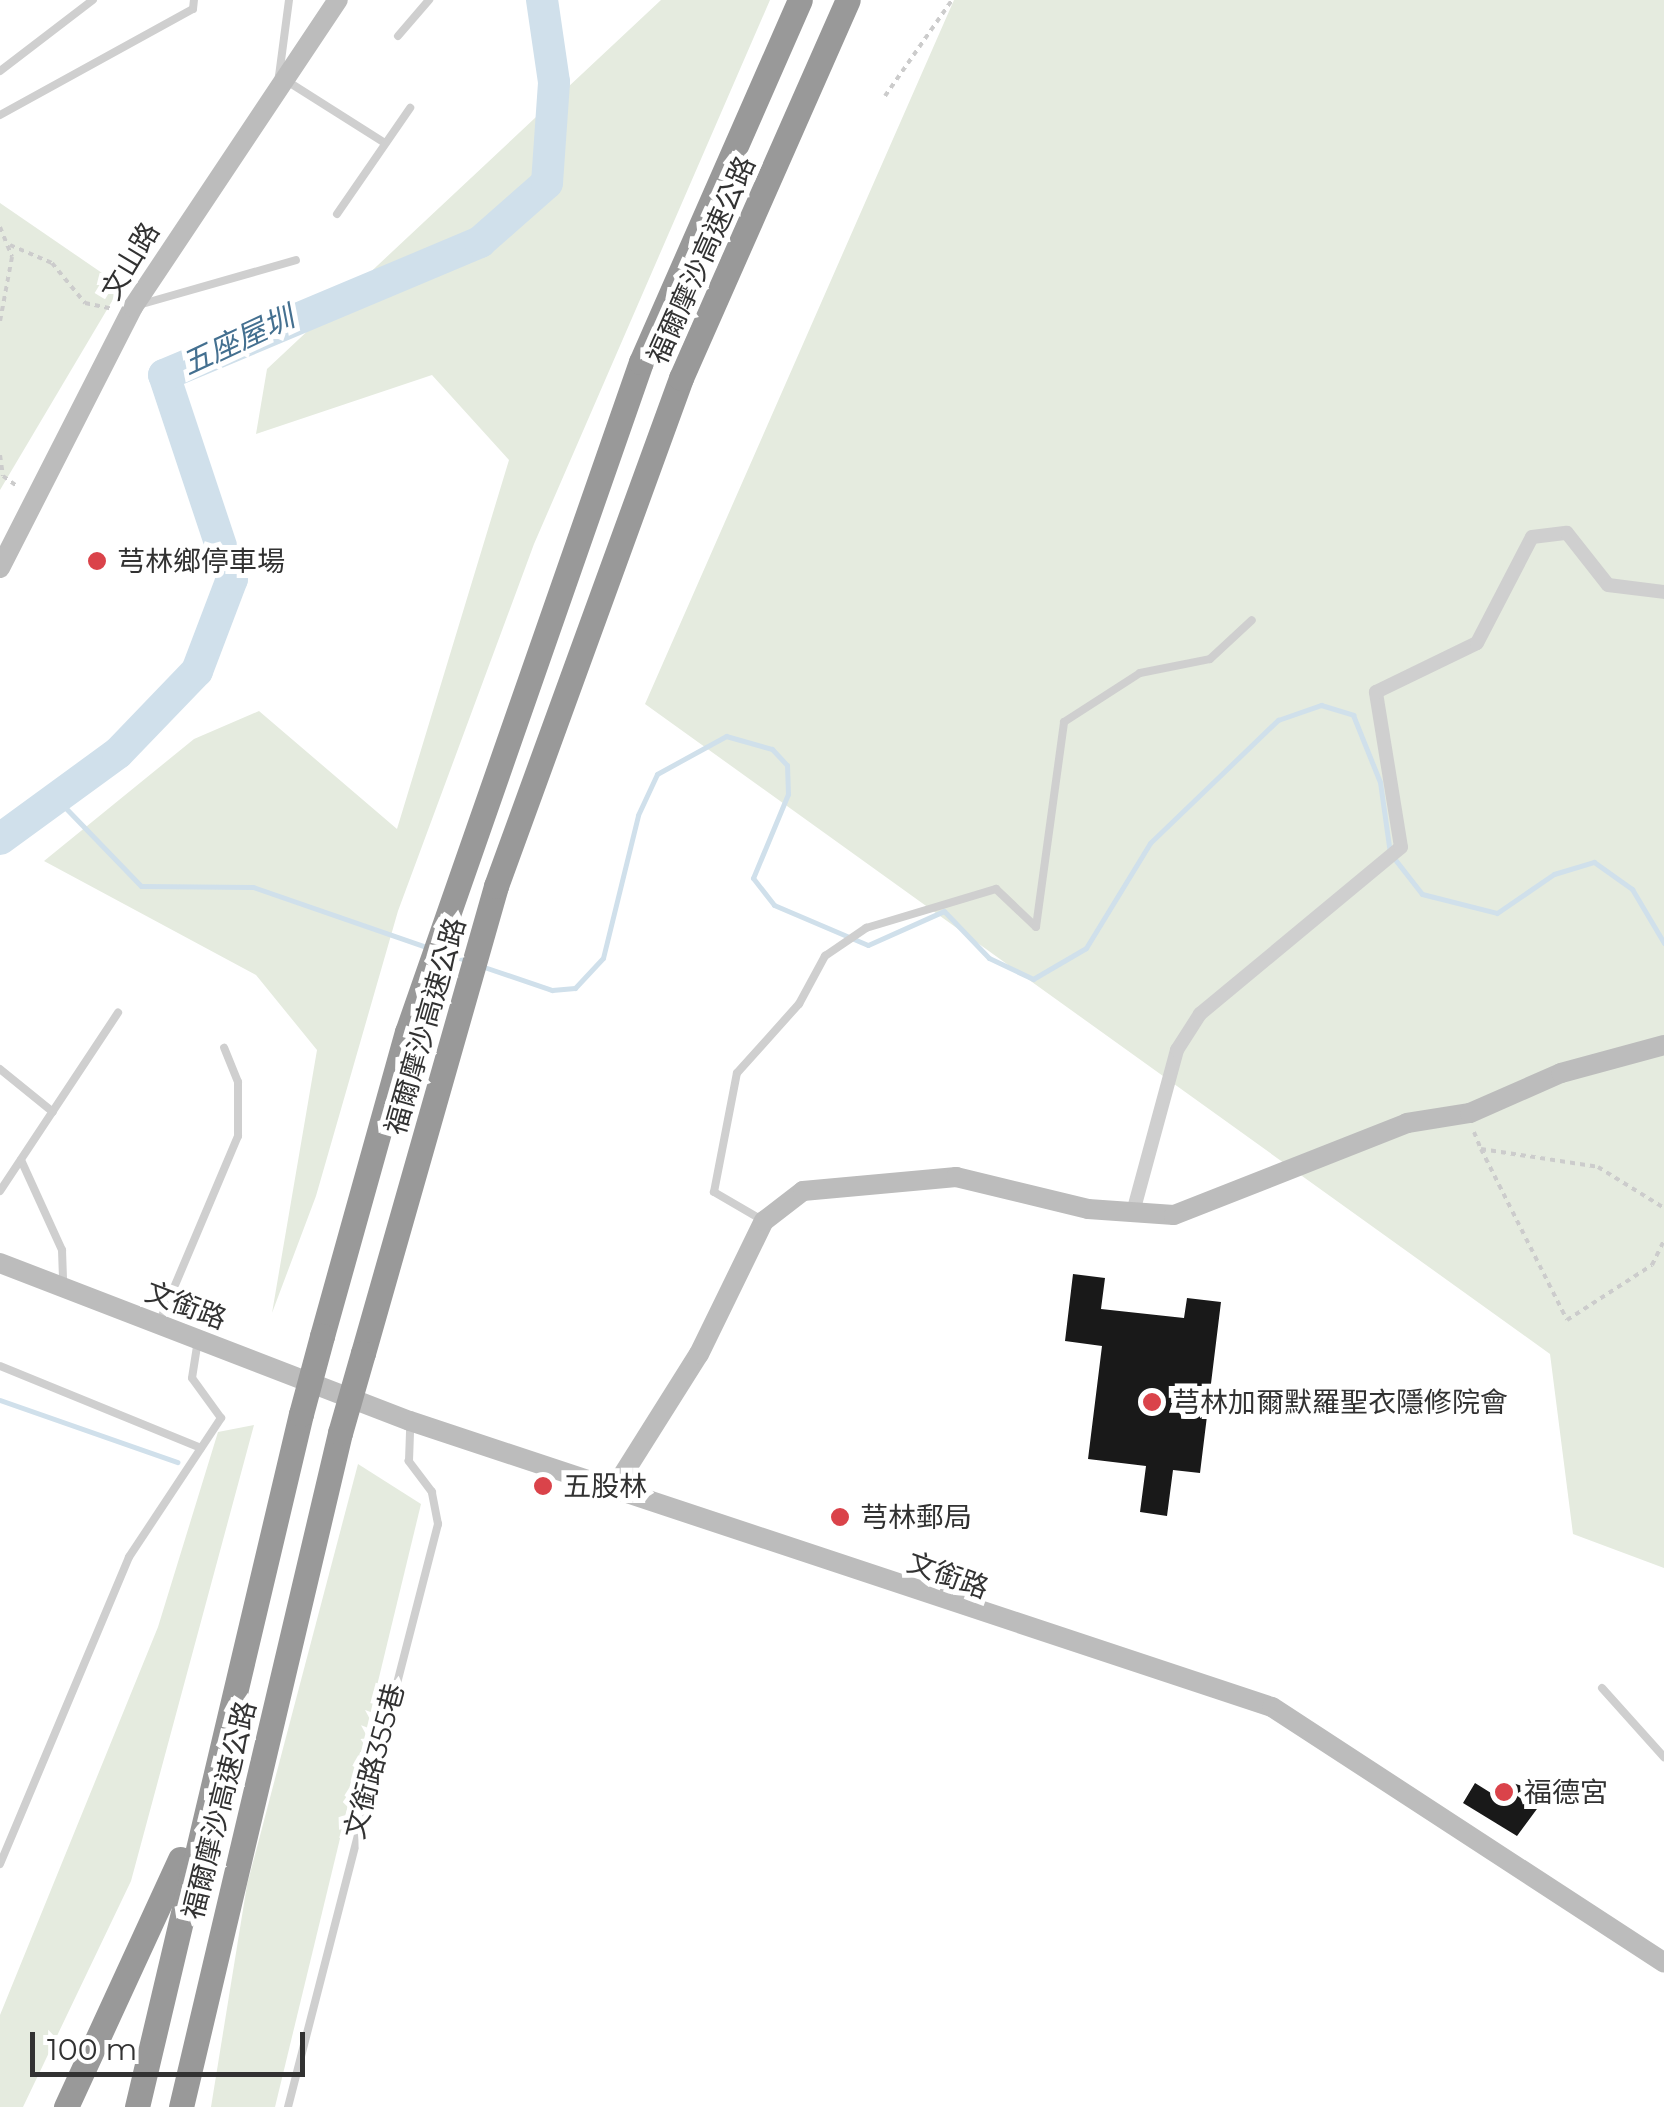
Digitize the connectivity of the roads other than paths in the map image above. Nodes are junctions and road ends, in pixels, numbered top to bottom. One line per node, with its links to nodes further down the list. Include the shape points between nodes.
1 (92, 0): 9 (lane)
2 (194, 0): 12 (lane, via 194,8)
3 (289, 0): 10 (lane)
4 (338, 0): 10 (street, 文山路)
5 (429, 0): 8 (lane)
6 (800, 0): 39 (highway, 福爾摩沙高速公路, bridge, via 641,362 460,871 407,1032 300,1414)
7 (848, 0): 41 (highway, 福爾摩沙高速公路, bridge, via 682,378 496,886 340,1433)
8 (398, 36)
9 (0, 70)
10 (278, 76): 13 (lane); 16 (street, 文山路)
11 (410, 108): 13 (lane)
12 (0, 115)
13 (385, 143): 14 (lane)
14 (337, 214)
15 (296, 260): 16 (lane)
16 (132, 306): 17 (street, 文山路, via 39,502)
17 (0, 568)
18 (1664, 592): 27 (street, via 1608,585 1567,533 1532,538 1477,643 1376,692 1401,847 1200,1014 1178,1050)
19 (1252, 620): 28 (lane, via 1210,660 1140,673 1064,722 1036,927 996,889 866,928 825,956 799,1004 737,1073 714,1192)
20 (118, 1013): 24 (lane)
21 (1664, 1046): 27 (street, via 1561,1073 1470,1113 1407,1123 1174,1215)
22 (224, 1048): 31 (lane, via 238,1082 238,1136)
23 (0, 1069): 24 (lane)
24 (53, 1112): 25 (lane)
25 (20, 1160): 26 (lane); 30 (lane, via 62,1250)
26 (0, 1192)
27 (1133, 1212): 28 (street, via 956,1177 804,1190)
28 (764, 1221): 36 (street, via 698,1354)
29 (0, 1263): 30 (street, 文銜路)
30 (63, 1286): 31 (street, 文銜路)
31 (159, 1323): 32 (street, 文銜路)
32 (198, 1338): 34 (street, 文銜路); 35 (lane, via 192,1378 221,1418)
33 (0, 1366): 35 (lane)
34 (410, 1422): 36 (street, 文銜路); 47 (lane, 文銜路355巷, via 410,1461 432,1492 438,1524)
35 (201, 1448): 40 (lane, via 92,1632)
36 (617, 1484): 42 (street, 文銜路, via 1033,1634 1272,1708)
37 (1602, 1688): 38 (lane)
38 (1664, 1757)
39 (202, 1809): 43 (highway); 44 (highway, 福爾摩沙高速公路)
40 (0, 1864)
41 (233, 1876): 45 (highway, 福爾摩沙高速公路); 46 (highway)
42 (1664, 1962)
43 (66, 2107)
44 (138, 2107)
45 (181, 2107)
46 (199, 2107)
47 (288, 2107)

